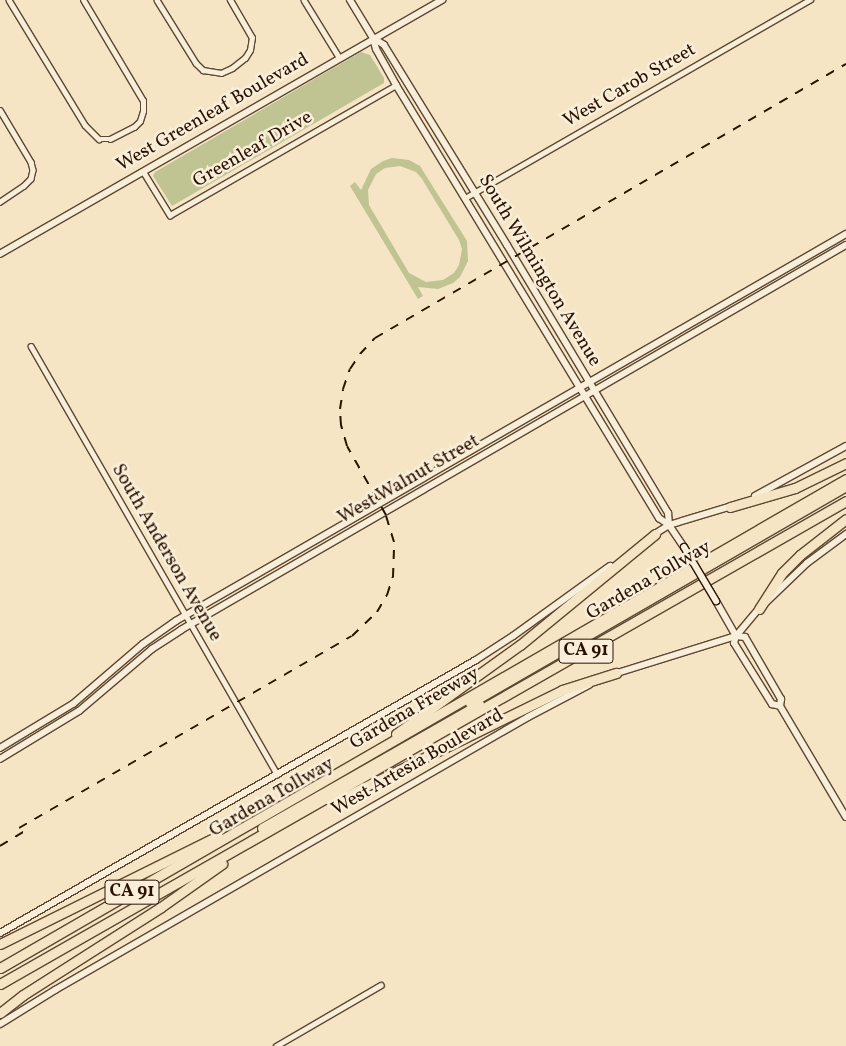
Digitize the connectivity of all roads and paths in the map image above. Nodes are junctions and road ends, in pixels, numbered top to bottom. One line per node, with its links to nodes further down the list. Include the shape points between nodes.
1 (9, 0): 2 (street, via 85,125 99,138 110,139 134,128 140,121 143,101)
2 (84, 0)
3 (157, 0): 4 (street, via 196,64 203,70 221,73 245,58 252,38)
4 (230, 0)
5 (304, 0): 10 (street)
6 (350, 0): 9 (main road, South Wilmington Avenue)
7 (442, 0): 9 (street, West Greenleaf Boulevard)
8 (810, 0): 14 (street, West Carob Street)
9 (373, 38): 10 (street, West Greenleaf Boulevard); 11 (main road, South Wilmington Avenue); 14 (main road, South Wilmington Avenue, via 384,45)
10 (339, 57): 13 (street, West Greenleaf Boulevard)
11 (396, 85): 13 (street, Greenleaf Drive, via 170,215); 15 (main road, South Wilmington Avenue)
12 (0, 110): 16 (street, via 33,170 31,179 24,186)
13 (143, 171): 19 (street, West Greenleaf Boulevard)
14 (474, 193): 15 (street, West Carob Street); 33 (main road, South Wilmington Avenue)
15 (465, 198): 34 (main road, South Wilmington Avenue)
16 (0, 202)
17 (846, 234): 20 (street, West Walnut Street)
18 (846, 245): 21 (street, West Walnut Street)
19 (0, 254)
20 (771, 278): 21 (street); 22 (street, West Walnut Street)
21 (776, 286): 23 (street, West Walnut Street)
22 (749, 290): 23 (street); 24 (street, West Walnut Street)
23 (754, 298): 25 (street, West Walnut Street)
24 (726, 304): 25 (street); 26 (street, West Walnut Street)
25 (731, 312): 27 (street, West Walnut Street)
26 (700, 319): 27 (street); 28 (street, West Walnut Street)
27 (705, 327): 29 (street, West Walnut Street)
28 (680, 330): 29 (street); 30 (street, West Walnut Street)
29 (685, 338): 32 (street, West Walnut Street)
30 (654, 345): 32 (street); 33 (street, West Walnut Street)
31 (30, 346): 49 (street, South Anderson Avenue)
32 (659, 353): 35 (street, West Walnut Street)
33 (589, 383): 34 (street, West Walnut Street); 35 (main road, South Wilmington Avenue)
34 (580, 388): 36 (main road, South Wilmington Avenue); 49 (street, West Walnut Street)
35 (594, 391): 36 (street, West Walnut Street); 45 (main road, South Wilmington Avenue, via 668,513)
36 (585, 396): 45 (main road, South Wilmington Avenue, via 659,518); 50 (street, West Walnut Street)
37 (846, 446): 43 (main road, via 772,489)
38 (846, 463): 43 (highway, via 795,488)
39 (846, 479): 57 (highway, Gardena Freeway / CA 91)
40 (846, 486): 66 (highway, Gardena Tollway)
41 (846, 492): 63 (highway, Gardena Tollway, via 86,930)
42 (846, 501): 58 (highway, Gardena Freeway / CA 91)
43 (730, 507): 45 (main road)
44 (846, 519): 48 (highway, via 825,533 788,567)
45 (668, 525): 46 (main road); 51 (main road, South Wilmington Avenue, bridge)
46 (655, 534): 56 (main road, via 509,639); 57 (highway, via 485,671)
47 (846, 534): 48 (main road, via 807,562)
48 (759, 610): 51 (main road)
49 (185, 616): 50 (street, South Anderson Avenue); 54 (street, West Walnut Street, via 143,644 65,709)
50 (190, 624): 55 (street, West Walnut Street, via 152,649 63,722); 56 (street, South Anderson Avenue)
51 (736, 636): 52 (main road, West Artesia Boulevard); 53 (main road, South Wilmington Avenue, via 745,638 781,699); 53 (main road, South Wilmington Avenue, via 734,643 767,697 772,704)
52 (616, 673): 58 (highway, via 562,690 342,798); 70 (main road, West Artesia Boulevard, via 558,700)
53 (780, 706): 60 (main road, South Wilmington Avenue)
54 (0, 748)
55 (0, 759)
56 (277, 774): 62 (main road)
57 (336, 774): 59 (highway, Gardena Freeway / CA 91)
58 (326, 800): 61 (highway, Gardena Freeway / CA 91)
59 (264, 816): 64 (highway, via 171,858); 65 (highway, Gardena Freeway / CA 91)
60 (846, 817)
61 (268, 832): 63 (highway, Gardena Freeway / CA 91); 69 (highway)
62 (0, 932)
63 (77, 941): 67 (highway, Gardena Freeway / CA 91)
64 (0, 944)
65 (0, 968)
66 (0, 974)
67 (0, 984)
68 (381, 985): 71 (street)
69 (0, 1013)
70 (0, 1024)
71 (280, 1045)

